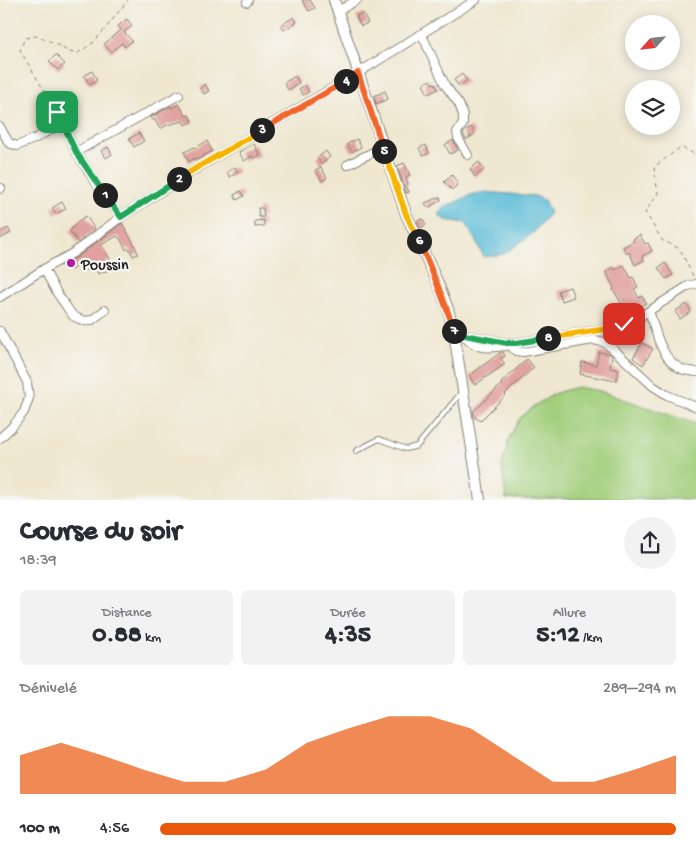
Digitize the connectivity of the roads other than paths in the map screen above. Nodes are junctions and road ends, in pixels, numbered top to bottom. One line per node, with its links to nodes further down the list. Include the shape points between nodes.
1 (334, 0): 4 (street)
2 (357, 0): 4 (street)
3 (476, 0): 5 (street)
4 (338, 11): 6 (street)
5 (422, 34): 6 (street); 13 (street, via 446,85 459,104 463,124 457,132 458,138)
6 (358, 73): 11 (street); 15 (street, via 198,167)
7 (178, 95): 12 (street)
8 (57, 112): 9 (street)
9 (63, 123): 10 (street, via 17,146 9,143); 12 (street)
10 (0, 126)
11 (383, 147): 14 (street); 22 (street, via 406,214)
12 (76, 152): 15 (street)
13 (468, 154)
14 (347, 165)
15 (121, 217): 16 (street, via 73,253)
16 (44, 269): 18 (street); 19 (street, via 73,316 84,321 92,320)
17 (696, 283): 20 (street)
18 (0, 297)
19 (105, 310)
20 (649, 311): 23 (street, via 606,329); 24 (street, via 666,356 684,370)
21 (0, 331): 27 (street, via 27,382 29,398 24,412)
22 (459, 334): 23 (street); 25 (street)
23 (510, 344): 26 (street, via 516,351 523,352 593,340 604,342 653,386)
24 (696, 372)
25 (463, 390): 28 (lane, via 417,446 406,449 379,438); 29 (street)
26 (696, 407)
27 (0, 438)
28 (356, 451)
29 (480, 500)

